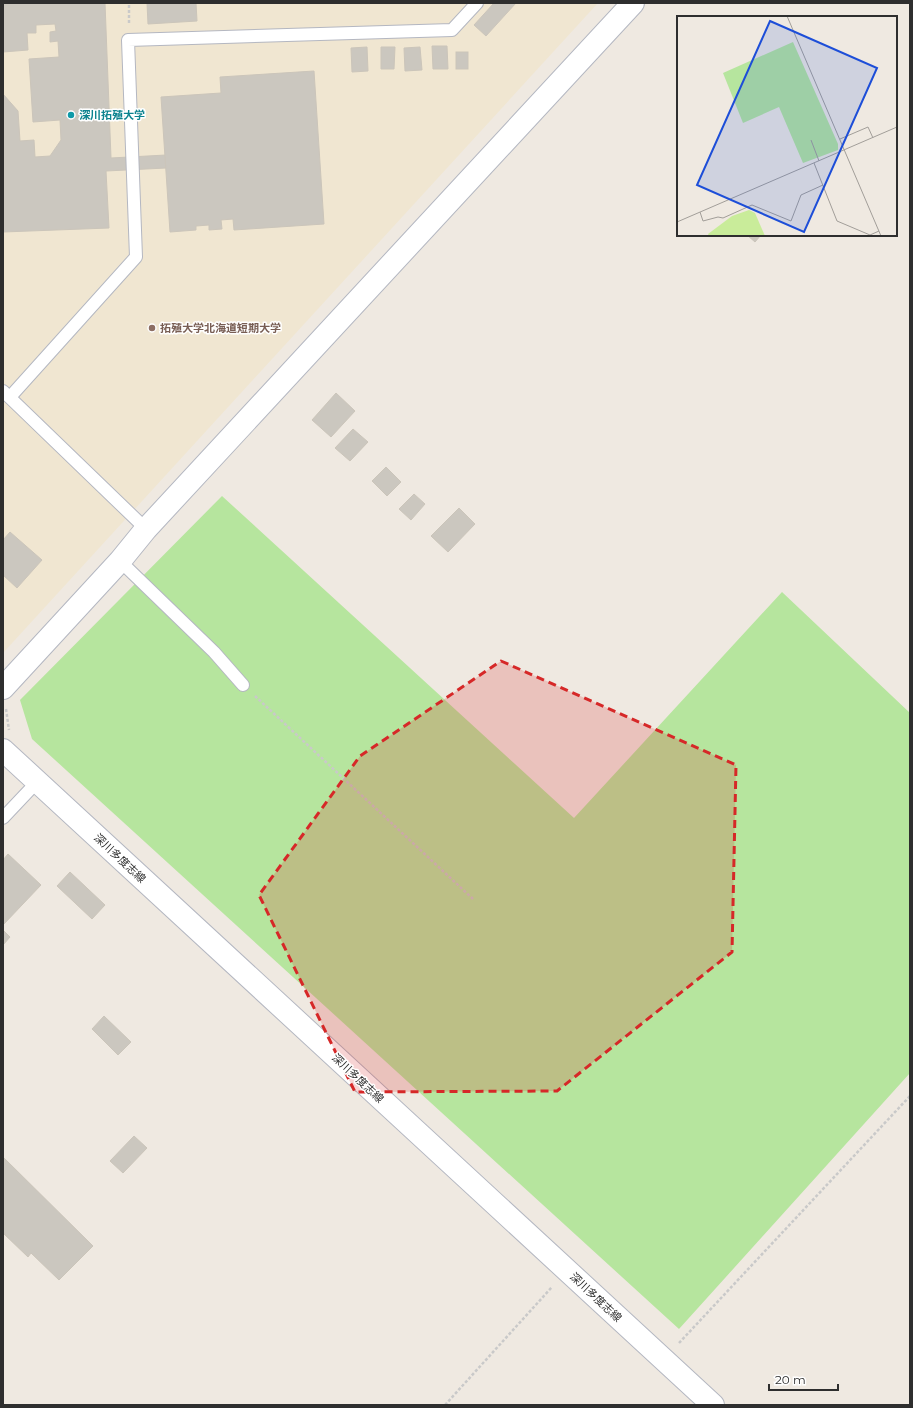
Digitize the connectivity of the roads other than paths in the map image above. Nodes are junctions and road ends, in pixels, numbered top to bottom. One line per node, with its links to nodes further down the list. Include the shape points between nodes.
1 (477, 3): 3 (lane, via 452,30 128,40 136,257)
2 (633, 3): 4 (main road)
3 (6, 394): 4 (lane)
4 (146, 529): 5 (main road)
5 (120, 561): 6 (lane, via 214,652); 7 (main road)
6 (243, 685)
7 (3, 688)
8 (4, 743): 9 (main road, 深川多度志線)
9 (37, 782): 10 (lane); 11 (main road, 深川多度志線)
10 (3, 818)
11 (712, 1405)

